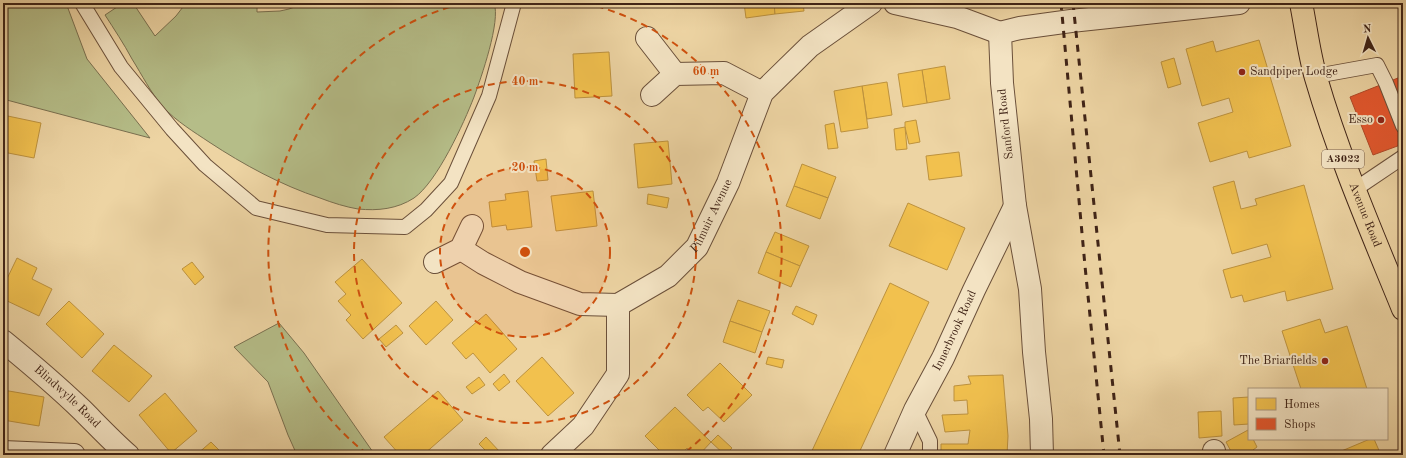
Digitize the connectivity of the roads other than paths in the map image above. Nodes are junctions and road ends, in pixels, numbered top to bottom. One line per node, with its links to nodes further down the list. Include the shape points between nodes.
1 (82, 3): 2 (lane, via 121,67 172,129 205,165 256,208 328,225 405,227 426,210 451,183 489,96)
2 (514, 3)
3 (871, 3): 11 (street, Pilmuir Avenue, via 810,46)
4 (895, 3): 7 (street, via 957,17)
5 (1239, 3): 7 (street, via 1064,22)
6 (1301, 3): 10 (main road, Avenue Road / A3022)
7 (1000, 33): 16 (street, Sanford Road, via 1002,83)
8 (647, 38): 9 (street)
9 (675, 74): 11 (street, via 724,73); 12 (street)
10 (1316, 76): 13 (lane, via 1377,66); 15 (main road, Avenue Road / A3022)
11 (762, 93): 20 (street, Pilmuir Avenue, via 728,183 697,246 668,276)
12 (652, 95)
13 (1403, 126)
14 (1403, 158): 15 (lane)
15 (1354, 190): 21 (main road, Avenue Road / A3022)
16 (1014, 206): 23 (street, Innerbrook Road, via 943,358); 30 (street, Sanford Road, via 1030,289)
17 (472, 226): 18 (street)
18 (461, 249): 19 (street); 20 (street, via 520,282 580,304)
19 (435, 262)
20 (618, 305): 27 (street, via 618,374 583,426)
21 (1403, 309)
22 (3, 341): 26 (street, Blindwylle Road)
23 (915, 410): 28 (street, Innerbrook Road); 29 (lane, via 930,441)
24 (3, 452): 25 (street)
25 (74, 455)
26 (128, 455)
27 (552, 455)
28 (895, 455)
29 (930, 455)
30 (1042, 455)

